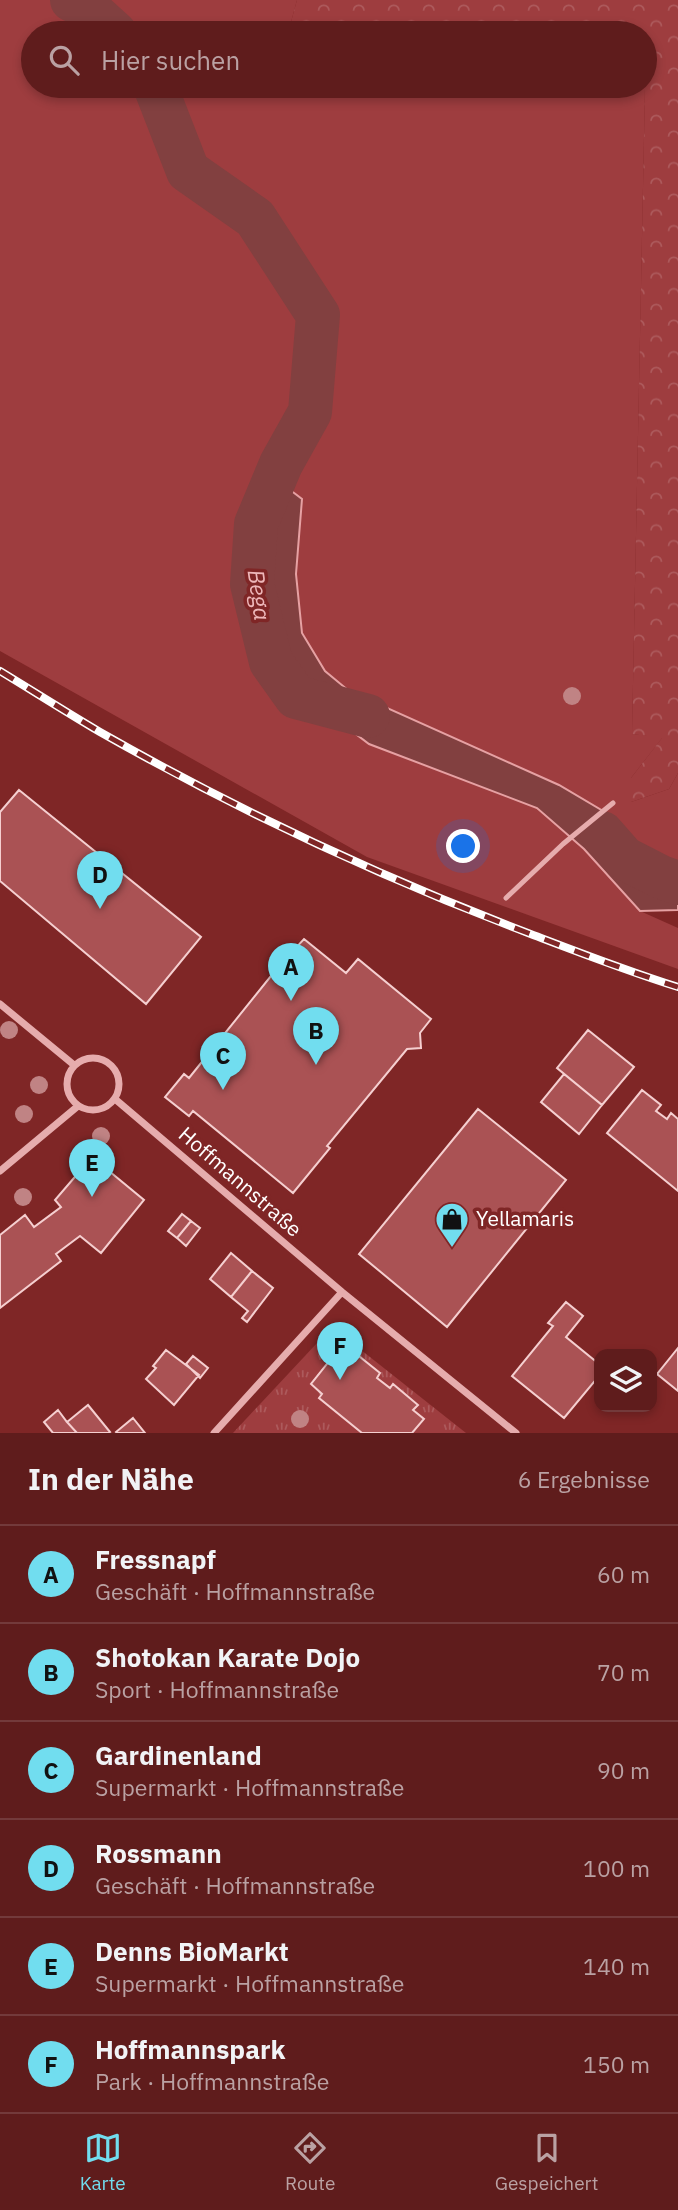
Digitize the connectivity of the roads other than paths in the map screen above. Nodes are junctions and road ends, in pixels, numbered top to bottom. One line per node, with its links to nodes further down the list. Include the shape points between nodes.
1 (613, 803): 2 (lane)
2 (506, 898)
3 (0, 1004): 4 (street)
4 (75, 1065): 5 (street, via 92,1058 109,1063 119,1078); 6 (street, via 67,1087)
5 (115, 1099): 6 (street, via 98,1110); 8 (street, Hoffmannstraße)
6 (78, 1106): 7 (street)
7 (0, 1171)
8 (342, 1292): 9 (street); 10 (street, Hoffmannstraße)
9 (214, 1433)
10 (516, 1433)

